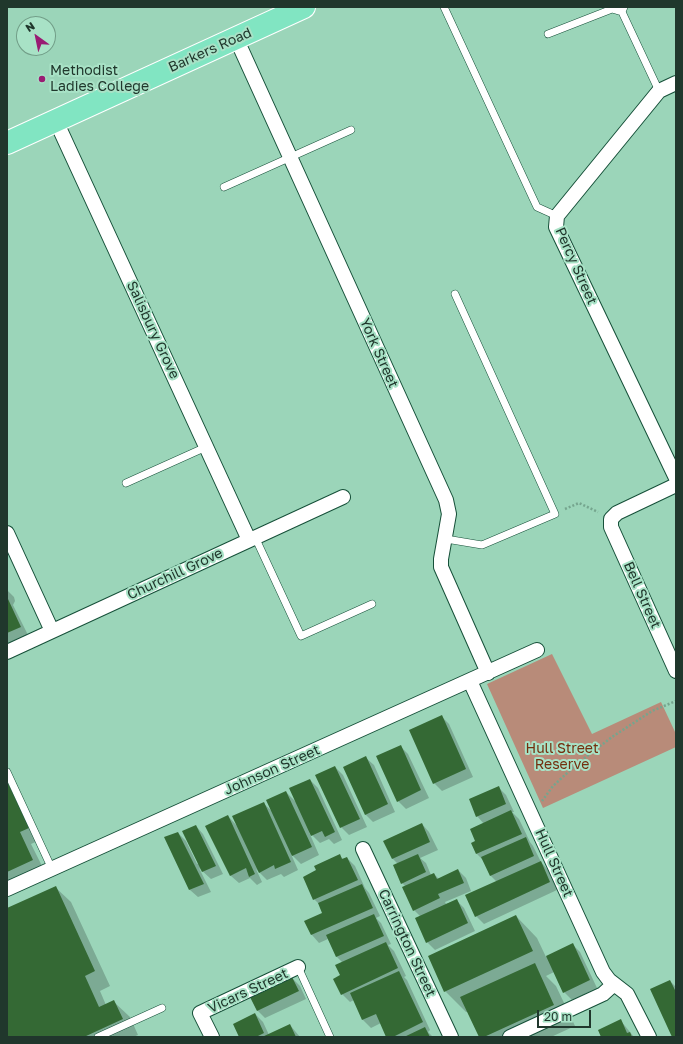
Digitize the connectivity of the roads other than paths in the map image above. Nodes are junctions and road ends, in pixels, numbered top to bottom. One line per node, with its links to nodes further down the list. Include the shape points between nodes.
1 (304, 7): 5 (main road, Barkers Road)
2 (444, 7): 13 (lane, via 537,207)
3 (623, 9): 4 (lane, via 612,9); 7 (lane)
4 (548, 34)
5 (236, 38): 8 (main road, Barkers Road); 11 (street, York Street)
6 (676, 83): 7 (street, Percy Street)
7 (659, 91): 13 (street, Percy Street)
8 (56, 121): 10 (main road, Barkers Road); 15 (street, Salisbury Grove)
9 (350, 130): 11 (lane)
10 (7, 143)
11 (290, 157): 12 (lane); 22 (street, York Street, via 443,493 449,514)
12 (224, 187)
13 (557, 216): 16 (street, Percy Street, via 556,227)
14 (455, 294): 22 (lane, via 555,514 482,546)
15 (206, 447): 17 (lane); 21 (street, Salisbury Grove)
16 (676, 478)
17 (126, 483)
18 (676, 485): 27 (street, Bell Street, via 617,513 611,519 611,527)
19 (343, 497): 21 (street, Churchill Grove)
20 (7, 533): 24 (street)
21 (252, 539): 23 (lane, via 301,636); 24 (street, Churchill Grove)
22 (446, 539): 28 (street, York Street, via 441,567)
23 (372, 604)
24 (52, 631): 26 (street, Churchill Grove)
25 (537, 650): 28 (street, Johnson Street)
26 (7, 652)
27 (676, 671)
28 (488, 673): 29 (street, Johnson Street)
29 (470, 681): 32 (street, Johnson Street); 35 (street, Hull Street, via 603,972)
30 (7, 772): 32 (lane)
31 (363, 849): 40 (street, Carrington Street)
32 (52, 869): 33 (street, Johnson Street)
33 (7, 890)
34 (298, 967): 38 (street, Vicars Street, via 200,1013); 39 (lane)
35 (614, 984): 41 (street, via 603,994); 42 (street, Hull Street, via 627,994)
36 (162, 1008): 37 (lane)
37 (98, 1037)
38 (212, 1037)
39 (330, 1037)
40 (451, 1037)
41 (510, 1037)
42 (649, 1037)

